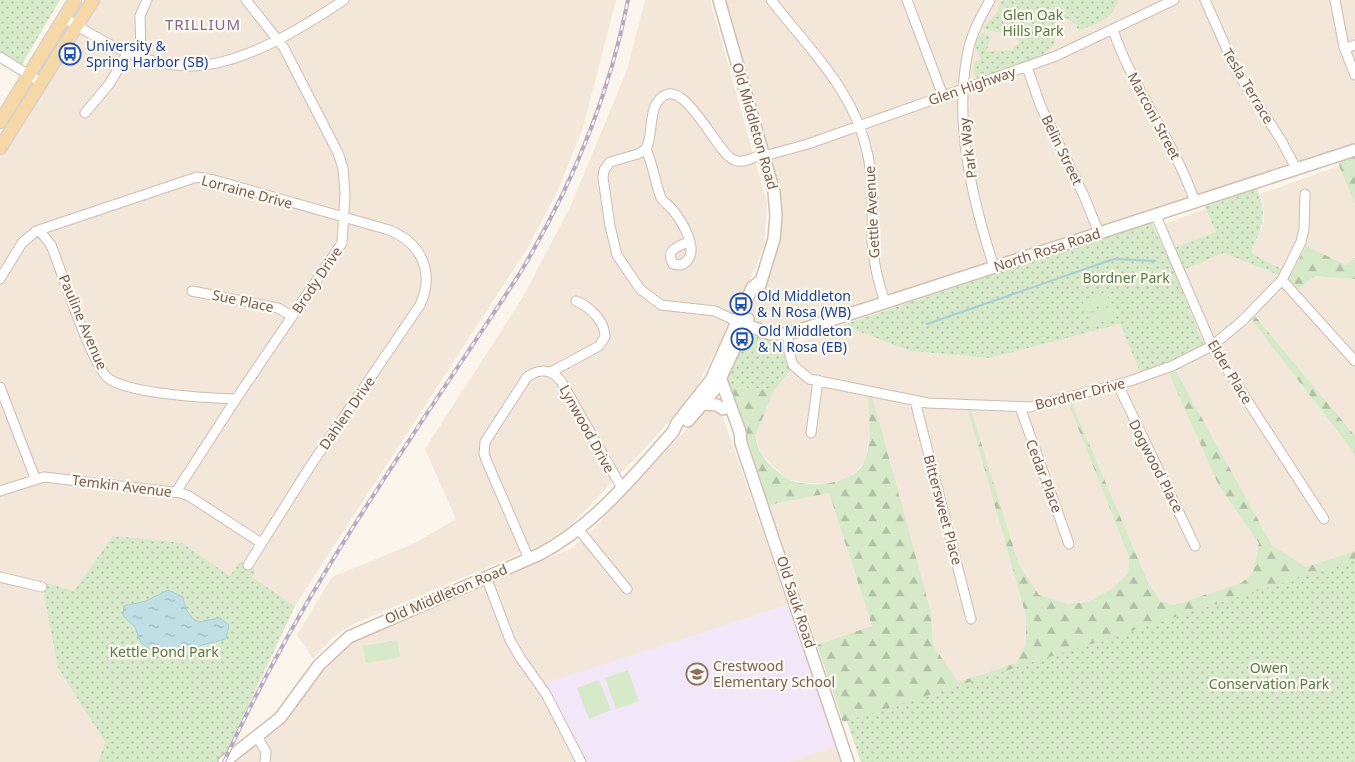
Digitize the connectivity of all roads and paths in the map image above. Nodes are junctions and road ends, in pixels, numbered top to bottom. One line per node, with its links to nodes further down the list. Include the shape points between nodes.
1 (75, 0): 13 (main road)
2 (93, 0): 14 (main road)
3 (147, 0): 21 (street, via 140,16)
4 (246, 0): 16 (street, Brody Drive)
5 (344, 0): 16 (street)
6 (719, 0): 34 (street, Old Middleton Road)
7 (771, 0): 30 (street, Gettle Avenue, via 833,75)
8 (907, 0): 27 (street)
9 (990, 0): 26 (street, Park Way, via 972,36)
10 (1174, 0): 15 (street, Glen Highway)
11 (1205, 0): 35 (street, Tesla Terrace, via 1237,72)
12 (1335, 0): 18 (street)
13 (64, 18): 14 (street); 23 (main road)
14 (77, 26): 19 (street); 25 (main road)
15 (1113, 30): 22 (street, Glen Highway); 37 (street, Marconi Street, via 1135,83 1175,155)
16 (278, 40): 21 (street, via 206,65 174,65); 39 (street, Brody Drive, via 338,153 343,168)
17 (1355, 45): 18 (street)
18 (1345, 49): 24 (street)
19 (128, 52): 21 (street); 28 (street, via 110,83)
20 (0, 57): 23 (street)
21 (141, 57)
22 (1027, 67): 26 (street, Glen Highway); 41 (street, Belin Street, via 1041,108)
23 (28, 75): 25 (street); 29 (main road)
24 (1355, 75)
25 (40, 82): 31 (main road)
26 (963, 89): 27 (street, Glen Highway); 44 (street, Park Way, via 969,166)
27 (943, 96): 30 (street, Glen Highway)
28 (85, 112)
29 (0, 122)
30 (860, 125): 34 (street, Glen Highway); 49 (street, Gettle Avenue, via 869,158 875,266)
31 (0, 148)
32 (646, 149): 34 (street, Glen Highway, via 656,104 673,95 687,102 729,158 740,162); 42 (street, via 663,200 687,232); 51 (street, via 610,162 603,174 613,244 622,266 640,289 661,305 715,311)
33 (1355, 150): 35 (street, North Rosa Road)
34 (763, 155): 51 (street, Old Middleton Road, via 774,192 774,239 758,292)
35 (1296, 168): 37 (street, North Rosa Road)
36 (1305, 194): 46 (street, Bordner Drive, via 1301,242)
37 (1195, 202): 38 (street, North Rosa Road)
38 (1155, 214): 41 (street, North Rosa Road); 53 (street, Elder Place)
39 (345, 218): 40 (street, Lorraine Drive, via 197,177); 43 (street, Lorraine Drive, via 396,233); 50 (street, Brody Drive, via 342,243)
40 (39, 230): 45 (street, via 22,243); 60 (street, Pauline Avenue, via 51,245 106,377 125,387)
41 (1099, 233): 44 (street, North Rosa Road)
42 (688, 242)
43 (421, 255): 74 (street, Dahlen Drive, via 427,276 420,305)
44 (994, 267): 49 (street, North Rosa Road)
45 (0, 279)
46 (1282, 280): 53 (street, Bordner Drive); 54 (street)
47 (192, 291): 50 (street, Sue Place, via 278,308)
48 (576, 301): 55 (street, via 594,314 605,337 599,346)
49 (885, 302): 52 (street, North Rosa Road)
50 (292, 316): 60 (street, Brody Drive)
51 (742, 323): 52 (street, North Rosa Road, via 771,334); 57 (street, Old Middleton Road)
52 (788, 334): 56 (street, Bordner Drive, via 789,352 796,370 809,379)
53 (1212, 346): 58 (street, Bordner Drive, via 1150,375); 72 (street, Elder Place)
54 (1355, 361)
55 (551, 372): 69 (street, Lynwood Drive, via 561,381); 77 (street, via 538,371 527,377 484,448)
56 (818, 380): 61 (street, Bordner Drive); 66 (street)
57 (716, 383): 62 (street, Old Middleton Road); 64 (street, Old Sauk Road); 65 (street, Old Middleton Road, via 677,423); 67 (street, Old Sauk Road)
58 (1118, 385): 63 (street, Bordner Drive); 76 (street, Dogwood Place)
59 (0, 387): 68 (street)
60 (236, 400): 71 (street, Brody Drive)
61 (915, 401): 63 (street, Bordner Drive); 83 (street, Bittersweet Place)
62 (704, 404): 64 (street); 65 (street, Old Middleton Road)
63 (1020, 407): 75 (street, Cedar Place)
64 (724, 409): 67 (street, Old Sauk Road)
65 (673, 432): 69 (street, Old Middleton Road)
66 (811, 433)
67 (742, 442): 88 (street, Old Sauk Road)
68 (35, 478): 70 (street, Temkin Avenue); 71 (street, Temkin Avenue)
69 (622, 488): 73 (street, Old Middleton Road)
70 (0, 491)
71 (176, 492): 74 (street, Temkin Avenue, via 189,496)
72 (1324, 519)
73 (579, 530): 77 (street, Old Middleton Road); 82 (street)
74 (261, 544): 78 (street, Dahlen Drive)
75 (1069, 544)
76 (1195, 546)
77 (529, 559): 80 (street, Old Middleton Road)
78 (248, 565)
79 (0, 577): 81 (street)
80 (486, 577): 84 (street, Old Middleton Road, via 373,625 340,643 318,666 287,710); 87 (street, via 510,640 546,694)
81 (42, 587)
82 (627, 589)
83 (971, 619)
84 (254, 740): 85 (street, Old Middleton Road); 86 (street, via 266,752)
85 (224, 762)
86 (265, 762)
87 (581, 762)
88 (848, 762)

